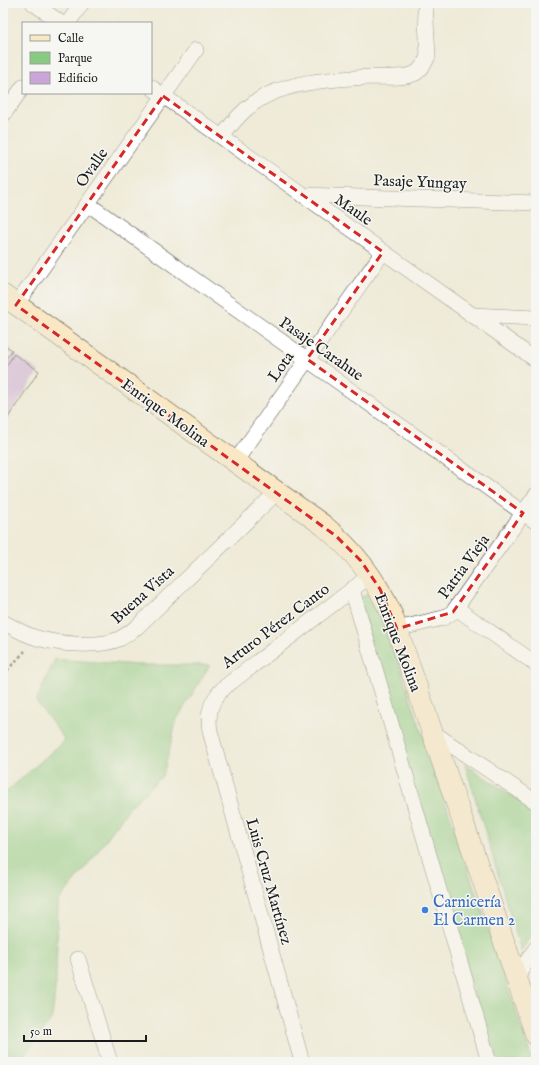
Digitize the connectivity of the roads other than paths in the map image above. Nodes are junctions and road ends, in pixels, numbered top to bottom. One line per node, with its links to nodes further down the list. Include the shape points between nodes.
1 (33, 3): 4 (street)
2 (82, 3): 5 (street)
3 (425, 3): 11 (street, via 428,56 421,69 415,73 331,80 286,88 254,102 237,117)
4 (60, 22)
5 (69, 22)
6 (196, 50): 9 (street, Ovalle)
7 (22, 88): 10 (street)
8 (152, 88): 9 (street, Maule)
9 (163, 96): 11 (street, Maule); 13 (street, Ovalle)
10 (3, 115)
11 (222, 137): 12 (street, Maule)
12 (303, 195): 14 (street, Pasaje Yungay); 15 (street, Maule)
13 (88, 204): 16 (street, Ovalle); 19 (street, Pasaje Carahue)
14 (536, 204)
15 (383, 252): 17 (street, Maule); 19 (street, Lota)
16 (10, 300): 21 (main road, Enrique Molina)
17 (471, 315): 18 (street); 20 (street, Maule)
18 (536, 318)
19 (307, 360): 21 (street, Lota); 24 (street, Pasaje Carahue)
20 (536, 360)
21 (234, 462): 22 (main road, Enrique Molina)
22 (277, 492): 26 (main road, Enrique Molina, via 336,536); 29 (street, Buena Vista, via 137,627 124,636 109,643 98,644 55,642 37,638)
23 (536, 495): 24 (street, Patria Vieja)
24 (523, 513): 25 (street, Pasaje Carahue); 28 (street, Patria Vieja)
25 (536, 522)
26 (371, 575): 27 (street, Arturo Pérez Canto); 30 (main road, Enrique Molina, via 387,602)
27 (352, 589): 32 (street, Arturo Pérez Canto, via 226,686 216,696); 41 (street, Enrique Molina)
28 (456, 608): 30 (street, Patria Vieja, via 443,618); 31 (street)
29 (3, 622)
30 (397, 629): 33 (main road, Enrique Molina)
31 (536, 664)
32 (209, 710): 40 (street, Luis Cruz Martínez, via 212,738)
33 (432, 732): 34 (street); 37 (main road, Enrique Molina)
34 (536, 802)
35 (536, 948): 37 (street)
36 (78, 959): 39 (street)
37 (517, 976): 38 (main road, Enrique Molina)
38 (536, 1035)
39 (110, 1062)
40 (302, 1062)
41 (489, 1062)

